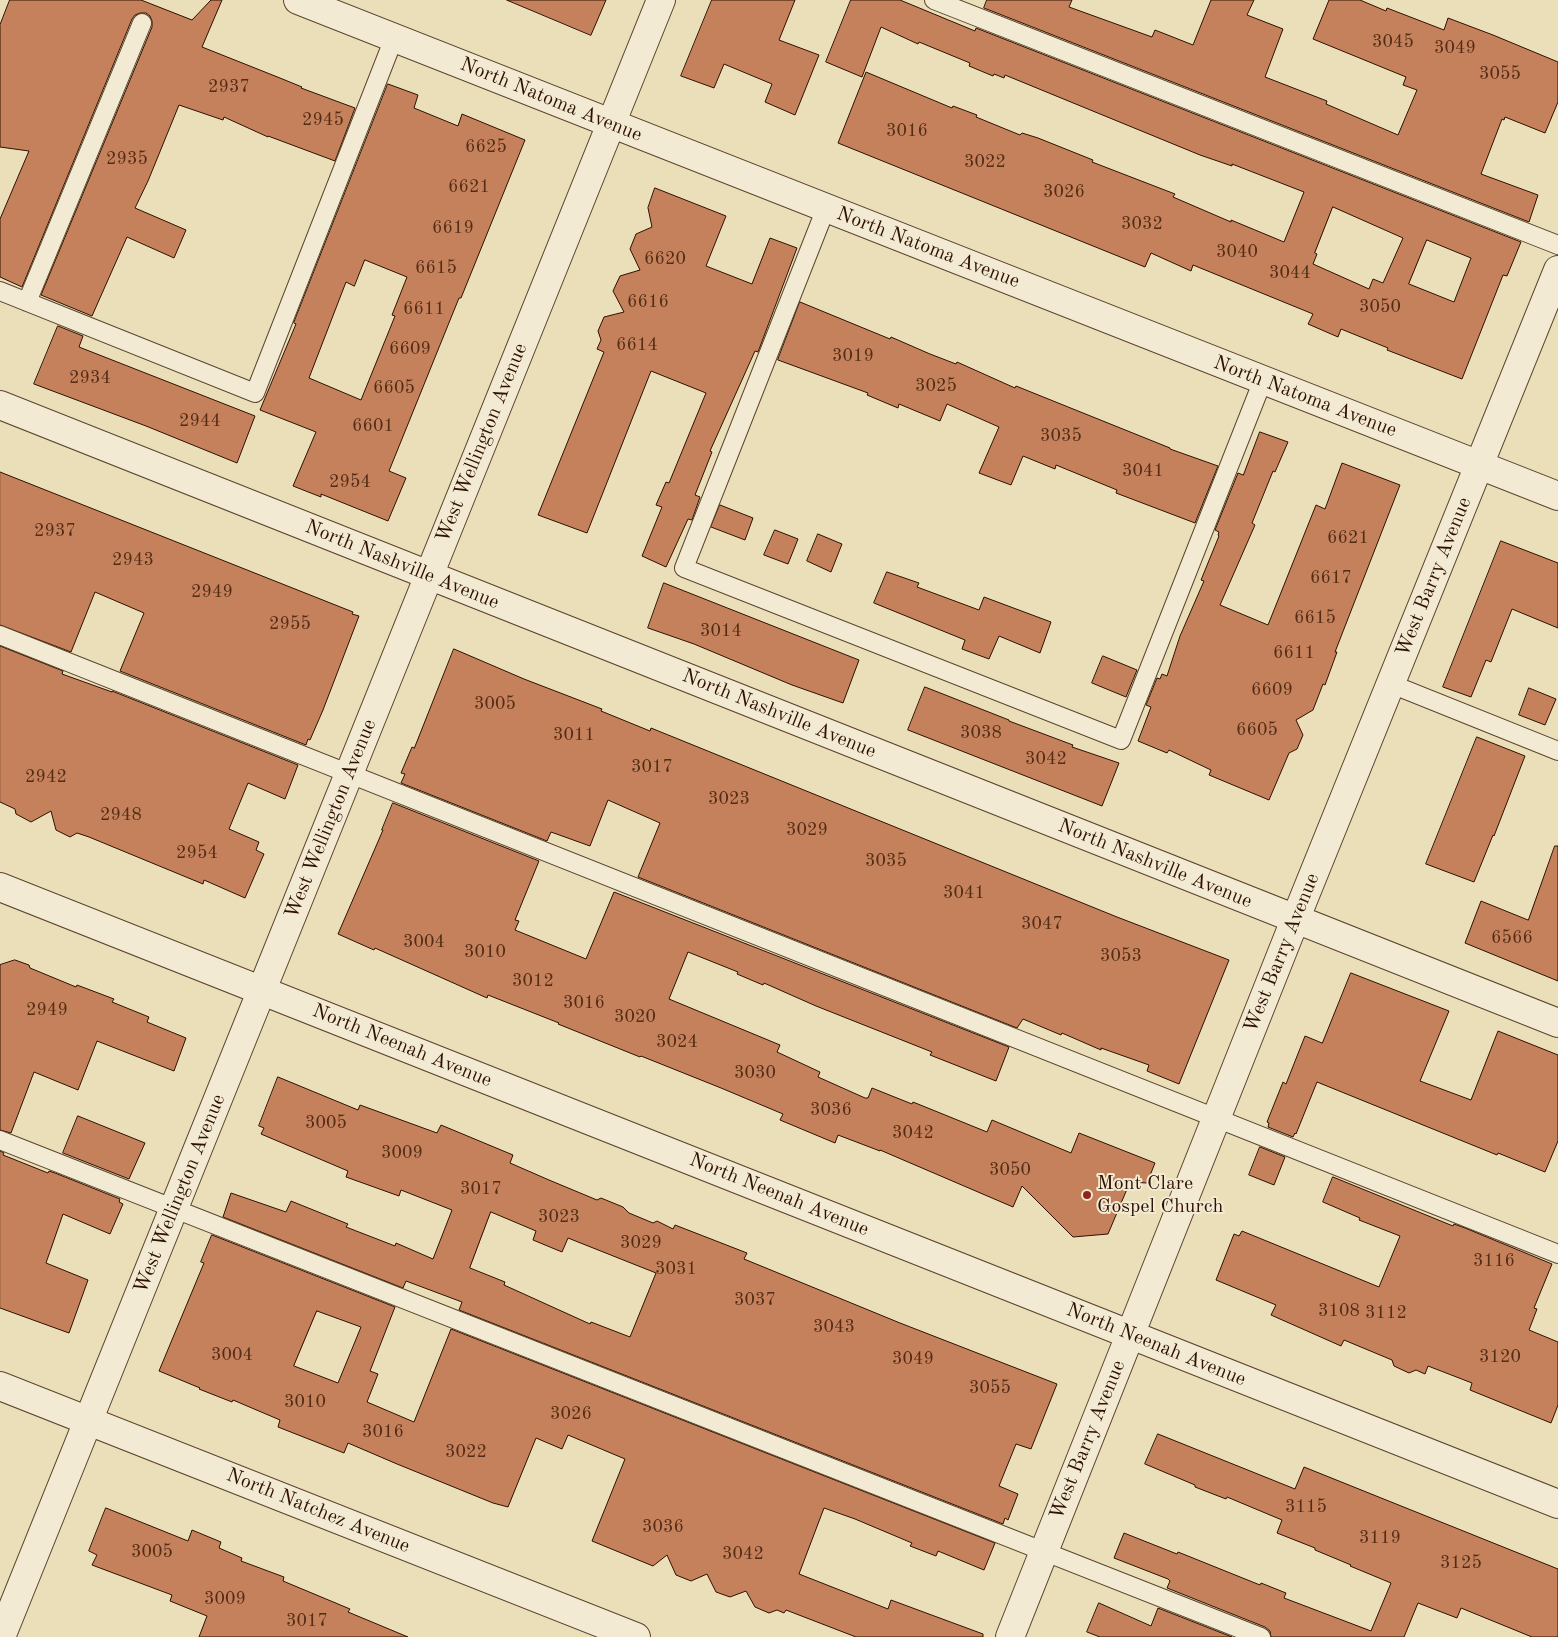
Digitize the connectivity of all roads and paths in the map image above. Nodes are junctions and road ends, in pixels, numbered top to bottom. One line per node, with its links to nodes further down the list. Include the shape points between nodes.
1 (298, 0): 5 (street, North Natoma Avenue)
2 (661, 0): 6 (street, West Wellington Avenue)
3 (934, 0): 8 (lane)
4 (142, 23): 11 (lane)
5 (394, 38): 6 (street, North Natoma Avenue); 11 (lane, via 255,393)
6 (611, 124): 7 (street, North Natoma Avenue); 16 (street, West Wellington Avenue)
7 (826, 208): 12 (street, North Natoma Avenue); 12 (lane, via 684,568 693,572 1121,740)
8 (1558, 245)
9 (1558, 270): 14 (street, West Barry Avenue)
10 (0, 291): 11 (lane)
11 (27, 302)
12 (1263, 380): 14 (street, North Natoma Avenue)
13 (0, 405): 16 (street, North Nashville Avenue)
14 (1479, 465): 15 (street, North Natoma Avenue); 18 (street, West Barry Avenue)
15 (1558, 496)
16 (429, 575): 20 (street, West Wellington Avenue); 22 (street, North Nashville Avenue)
17 (0, 634): 20 (lane)
18 (1391, 684): 19 (lane); 22 (street, West Barry Avenue)
19 (1558, 751)
20 (350, 773): 23 (street, West Wellington Avenue); 25 (lane)
21 (0, 887): 23 (street, North Neenah Avenue)
22 (1295, 920): 24 (street, North Nashville Avenue); 25 (street, West Barry Avenue)
23 (262, 991): 27 (street, West Wellington Avenue); 29 (street, North Neenah Avenue)
24 (1558, 1023)
25 (1217, 1118): 28 (lane); 29 (street, West Barry Avenue)
26 (0, 1140): 27 (lane)
27 (174, 1209): 31 (street, West Wellington Avenue); 33 (lane)
28 (1558, 1254)
29 (1130, 1334): 32 (street, North Neenah Avenue); 33 (street, West Barry Avenue)
30 (0, 1386): 31 (street, North Natchez Avenue)
31 (88, 1421): 34 (street, West Wellington Avenue); 35 (street, North Natchez Avenue)
32 (1558, 1504)
33 (1044, 1550): 36 (street, West Barry Avenue); 37 (lane)
34 (1, 1637)
35 (636, 1637)
36 (1010, 1637)
37 (1261, 1637)

